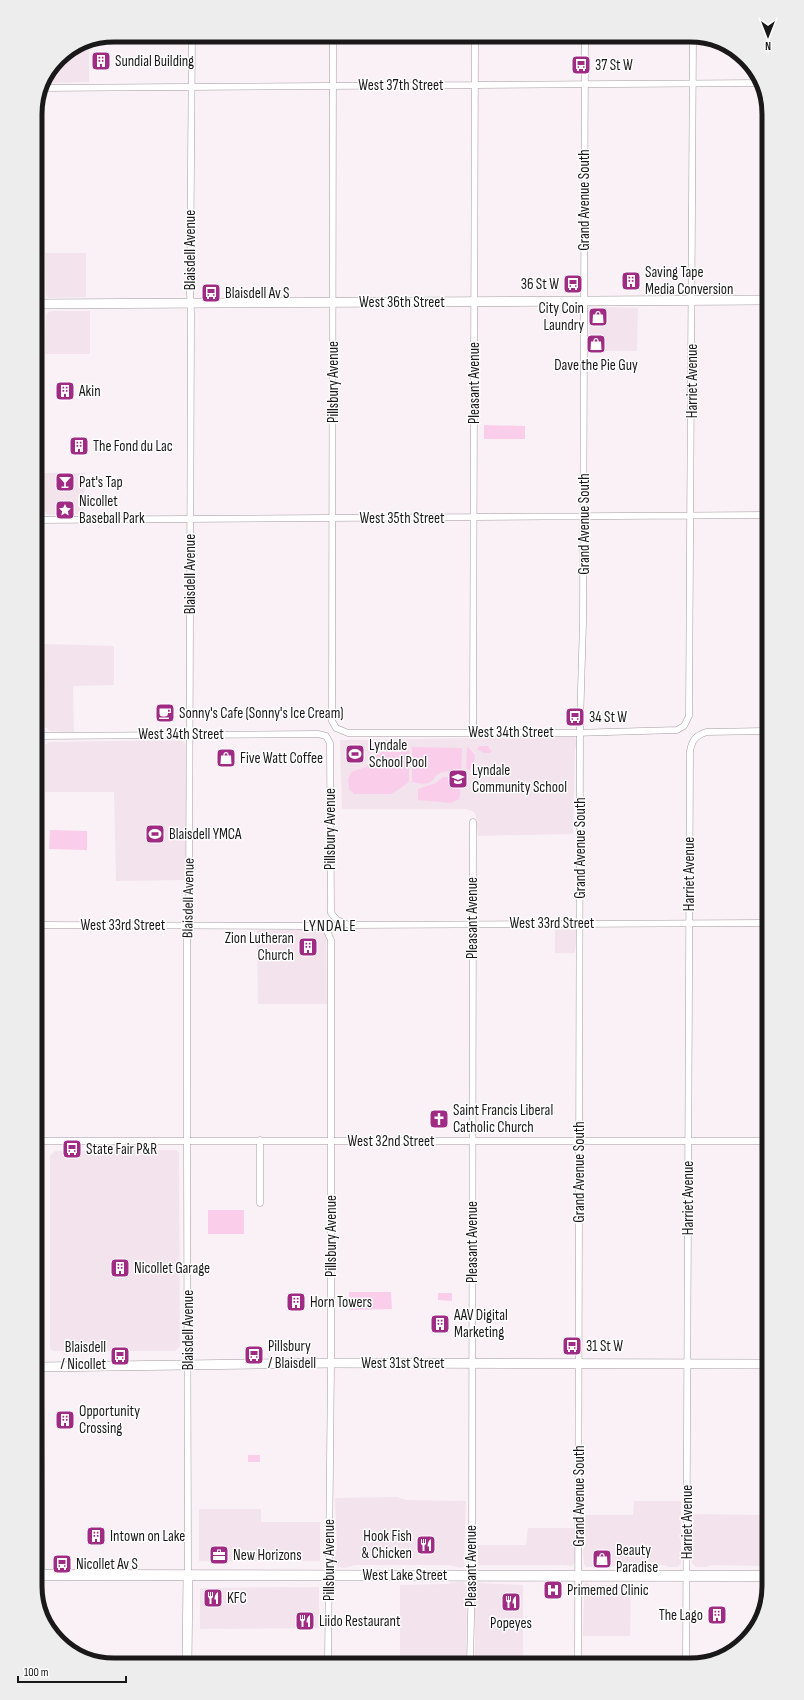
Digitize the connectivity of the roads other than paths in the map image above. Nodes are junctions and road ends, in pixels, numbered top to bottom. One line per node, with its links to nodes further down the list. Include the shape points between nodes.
1 (192, 42): 11 (street, Blaisdell Avenue)
2 (334, 42): 10 (street, Pillsbury Avenue)
3 (475, 42): 9 (street, Pleasant Avenue)
4 (585, 42): 7 (street, Grand Avenue South)
5 (693, 42): 8 (street, Harriet Avenue)
6 (755, 83): 8 (street, West 37th Street)
7 (584, 84): 8 (street, West 37th Street); 9 (street, West 37th Street); 16 (street, Grand Avenue South)
8 (694, 84): 13 (street, Harriet Avenue)
9 (475, 85): 10 (street, West 37th Street); 15 (street, Pleasant Avenue)
10 (334, 86): 11 (street, West 37th Street); 17 (street, Pillsbury Avenue)
11 (191, 87): 12 (street, West 37th Street); 18 (street, Blaisdell Avenue)
12 (46, 88)
13 (692, 300): 14 (street, West 36th Street); 16 (street, West 36th Street); 23 (street, Harriet Avenue)
14 (762, 300)
15 (474, 301): 16 (street, West 36th Street); 17 (street, West 36th Street); 24 (street, Pleasant Avenue)
16 (583, 301): 22 (street, Grand Avenue South)
17 (333, 302): 18 (street, West 36th Street); 26 (street, Pillsbury Avenue)
18 (190, 303): 19 (street, West 36th Street); 25 (street, Blaisdell Avenue)
19 (42, 304)
20 (762, 515): 23 (street, West 35th Street)
21 (42, 516): 25 (street, West 35th Street)
22 (584, 516): 23 (street, West 35th Street); 24 (street, West 35th Street); 31 (street, Grand Avenue South)
23 (691, 516): 27 (street, Harriet Avenue, via 689,716)
24 (473, 517): 26 (street, West 35th Street); 30 (street, Pleasant Avenue)
25 (190, 518): 26 (street, West 35th Street); 32 (street, Blaisdell Avenue)
26 (333, 518): 28 (street, Pillsbury Avenue, via 332,722)
27 (684, 726): 31 (street, West 34th Street, via 668,731)
28 (336, 728): 30 (street, West 34th Street, via 348,733)
29 (762, 731): 37 (street, Harriet Avenue, via 707,732 696,736 692,743)
30 (473, 732): 31 (street, West 34th Street)
31 (580, 733): 39 (street, Grand Avenue South)
32 (190, 734): 33 (street, West 34th Street); 34 (street, West 34th Street); 42 (street, Blaisdell Avenue)
33 (42, 736)
34 (326, 736): 36 (street, Pillsbury Avenue, via 330,742 331,913)
35 (472, 822): 38 (street, Pleasant Avenue)
36 (337, 920): 38 (street, West 33rd Street, via 349,924)
37 (688, 922): 39 (street, West 33rd Street); 40 (street, West 33rd Street); 50 (street, Harriet Avenue)
38 (472, 923): 39 (street, West 33rd Street); 45 (street, Pleasant Avenue)
39 (580, 923): 46 (street, Grand Avenue South)
40 (762, 923)
41 (42, 925): 42 (street, West 33rd Street)
42 (188, 925): 43 (street, West 33rd Street, via 316,926); 48 (street, Blaisdell Avenue)
43 (326, 929): 49 (street, Pillsbury Avenue, via 331,940)
44 (260, 1140): 48 (street, West 32nd Street); 49 (street, West 32nd Street); 52 (street)
45 (472, 1140): 46 (street, West 32nd Street); 49 (street, West 32nd Street); 55 (street, Pleasant Avenue)
46 (579, 1140): 50 (street, West 32nd Street); 56 (street, Grand Avenue South)
47 (42, 1141): 48 (street, West 32nd Street)
48 (187, 1141): 53 (street, Blaisdell Avenue)
49 (331, 1141): 54 (street, Pillsbury Avenue)
50 (688, 1141): 51 (street, West 32nd Street); 57 (street, Harriet Avenue)
51 (762, 1141)
52 (260, 1204)
53 (188, 1364): 54 (street, West 31st Street); 59 (street, West 31st Street); 60 (street, Blaisdell Avenue)
54 (330, 1364): 55 (street, West 31st Street); 61 (street, Pillsbury Avenue)
55 (472, 1364): 56 (street, West 31st Street); 63 (street, Pleasant Avenue)
56 (579, 1364): 57 (street, West 31st Street); 64 (street, Grand Avenue South)
57 (687, 1364): 58 (street, West 31st Street); 65 (street, Harriet Avenue)
58 (762, 1364)
59 (42, 1367)
60 (188, 1574): 61 (main road, West Lake Street); 62 (main road, West Lake Street); 67 (street, Blaisdell Avenue)
61 (329, 1574): 63 (main road, West Lake Street); 68 (street, Pillsbury Avenue)
62 (42, 1575)
63 (472, 1575): 64 (main road, West Lake Street); 69 (street, Pleasant Avenue)
64 (579, 1575): 65 (main road, West Lake Street); 70 (street, Grand Avenue South)
65 (687, 1575): 66 (main road, West Lake Street); 71 (street, Harriet Avenue)
66 (762, 1576)
67 (187, 1658)
68 (328, 1658)
69 (470, 1658)
70 (578, 1658)
71 (686, 1658)

